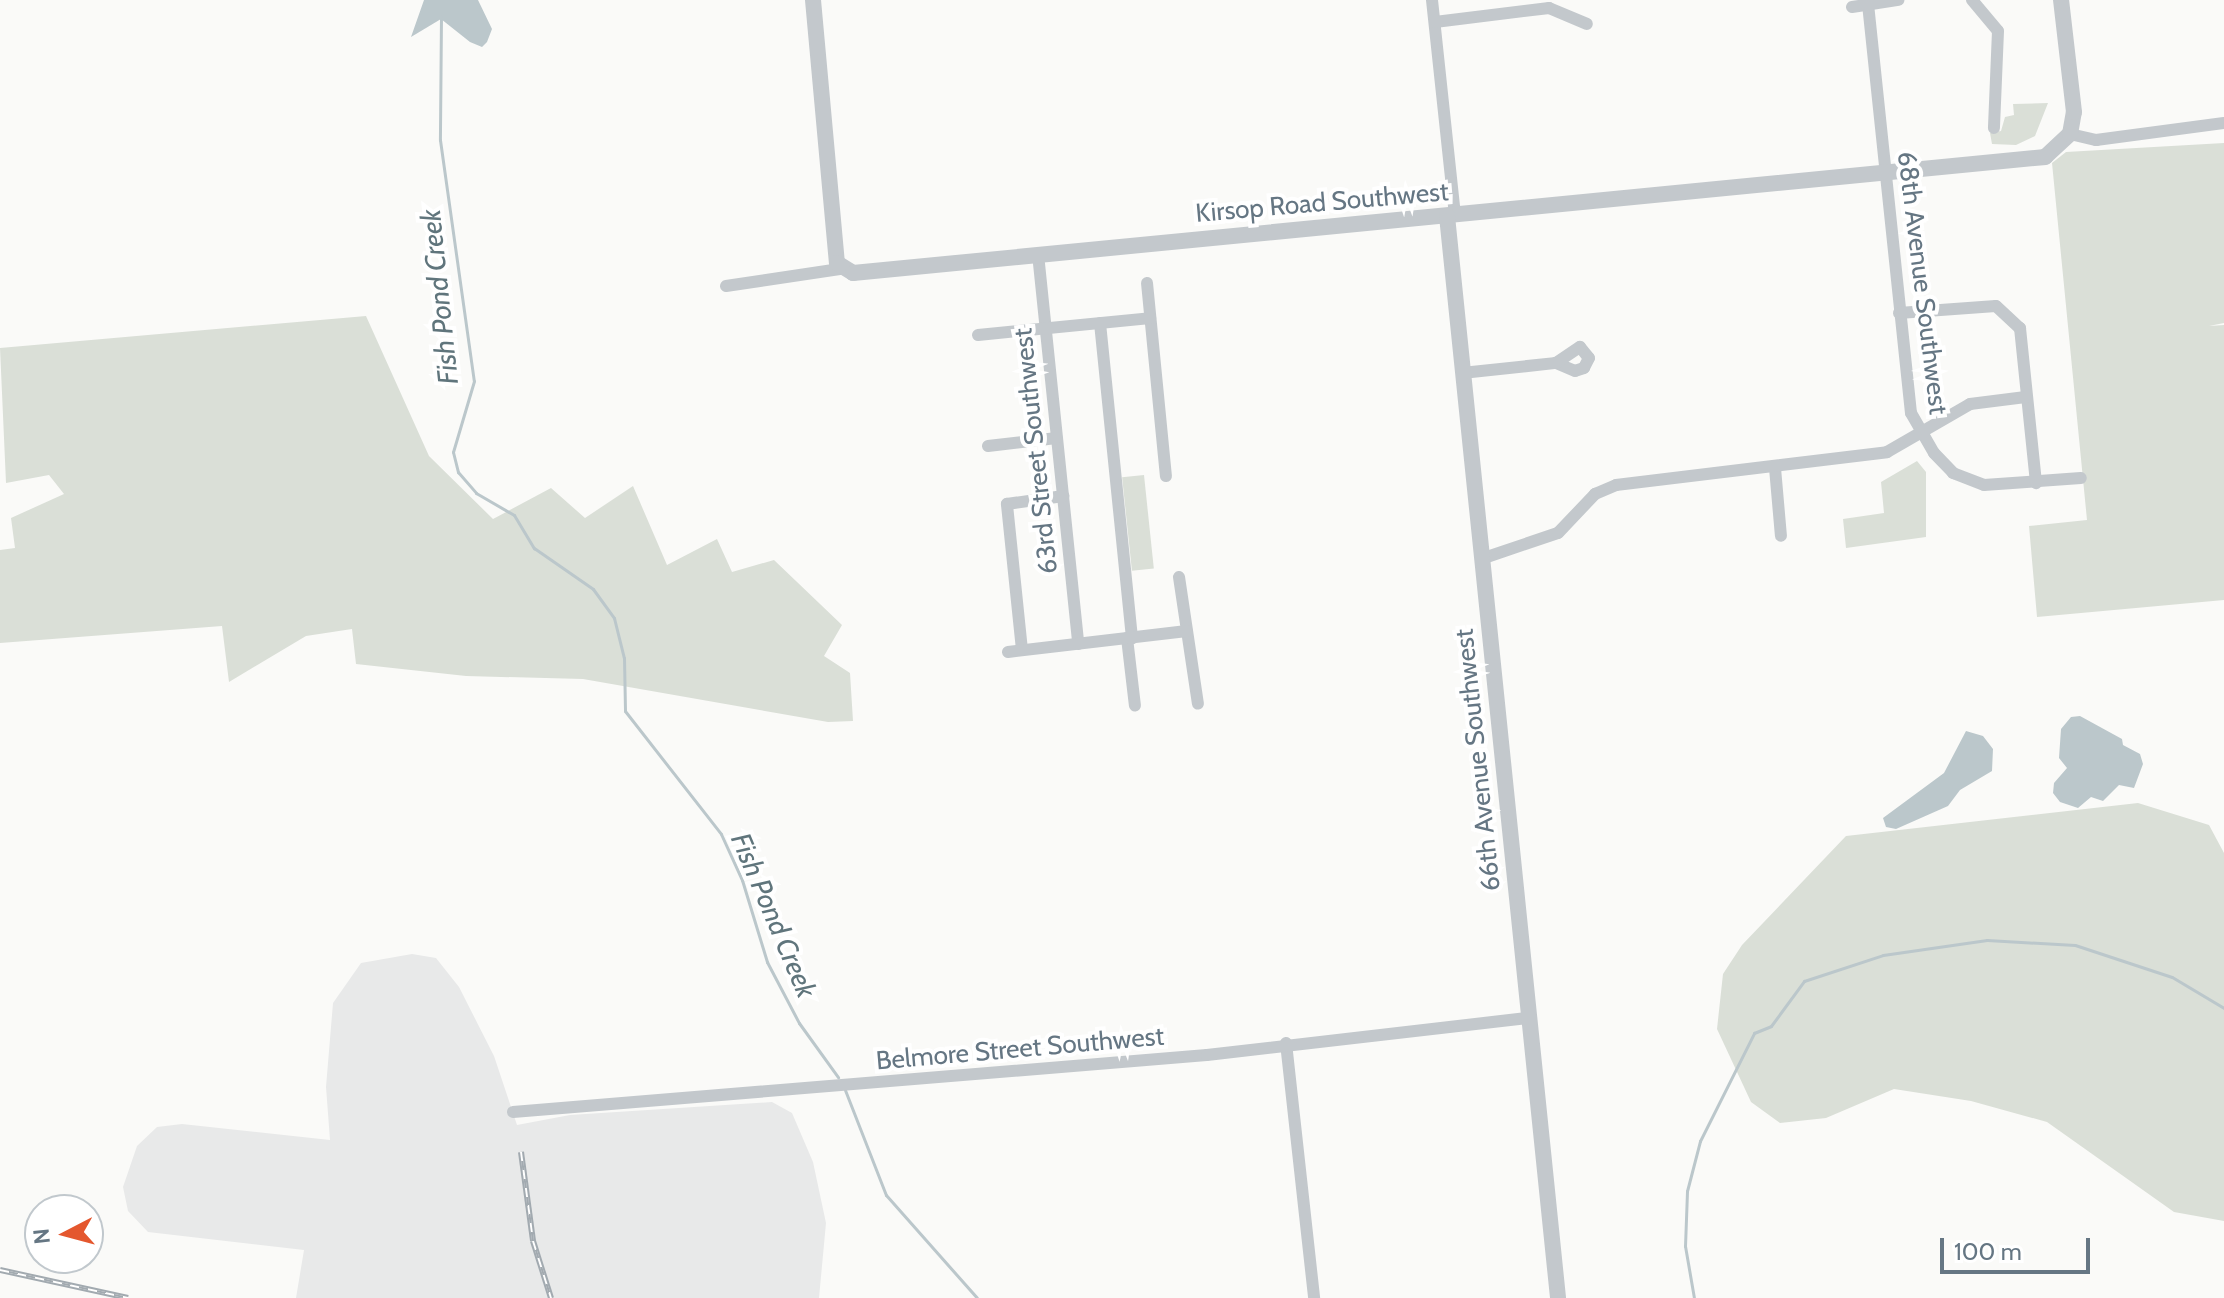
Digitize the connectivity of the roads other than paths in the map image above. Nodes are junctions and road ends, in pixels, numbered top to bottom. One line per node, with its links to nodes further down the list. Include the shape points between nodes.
1 (813, 0): 16 (street)
2 (1432, 0): 8 (street, 66th Avenue Southwest)
3 (1898, 0): 6 (street)
4 (1972, 0): 11 (street, via 1994,21 2000,55 1993,87)
5 (2061, 0): 12 (street, via 2073,101)
6 (1868, 4): 7 (street); 13 (street, 68th Avenue Southwest)
7 (1852, 7)
8 (1435, 22): 9 (street, via 1549,8); 14 (street, 66th Avenue Southwest)
9 (1587, 24)
10 (2224, 123): 12 (street, via 2096,140)
11 (1994, 128)
12 (2070, 134): 13 (street, Kirsop Road Southwest, via 2045,157)
13 (1884, 171): 14 (street, Kirsop Road Southwest); 19 (street, 68th Avenue Southwest)
14 (1451, 216): 15 (street, Kirsop Road Southwest); 25 (street, 66th Avenue Southwest)
15 (1038, 254): 16 (street, Kirsop Road Southwest, via 853,273); 22 (street, 63rd Street Southwest)
16 (840, 269): 18 (street)
17 (1147, 283): 20 (street)
18 (726, 286)
19 (1899, 313): 26 (street, via 1996,306 2020,328); 27 (street, 68th Avenue Southwest, via 1911,413)
20 (1150, 318): 21 (street); 31 (street)
21 (1100, 323): 22 (street); 39 (street)
22 (1046, 328): 23 (street); 28 (street, 63rd Street Southwest)
23 (978, 335)
24 (1556, 363): 25 (street)
25 (1462, 373): 36 (street, 66th Avenue Southwest)
26 (2026, 397): 27 (street, via 1970,404); 33 (street)
27 (1921, 435): 30 (street, via 1887,452); 33 (street, 68th Avenue Southwest, via 1953,473 1984,485)
28 (1057, 438): 29 (street); 34 (street, 63rd Street Southwest)
29 (988, 446)
30 (1775, 468): 35 (street); 36 (street, via 1616,485 1595,494 1558,533)
31 (1166, 476)
32 (2081, 478): 33 (street, 68th Avenue Southwest)
33 (2036, 483)
34 (1063, 496): 40 (street, 63rd Street Southwest); 41 (street, via 1007,504)
35 (1781, 536)
36 (1481, 559): 45 (street, 66th Avenue Southwest)
37 (1179, 577): 38 (street)
38 (1187, 631): 39 (street); 43 (street)
39 (1130, 638): 40 (street); 44 (street)
40 (1078, 644): 41 (street)
41 (1022, 650): 42 (street)
42 (1008, 652)
43 (1198, 704)
44 (1135, 706)
45 (1529, 1018): 46 (street, Belmore Street Southwest); 49 (street, 66th Avenue Southwest)
46 (1286, 1043): 47 (street, Belmore Street Southwest, via 1194,1056); 48 (street)
47 (513, 1112)
48 (1314, 1298)
49 (1558, 1298)

